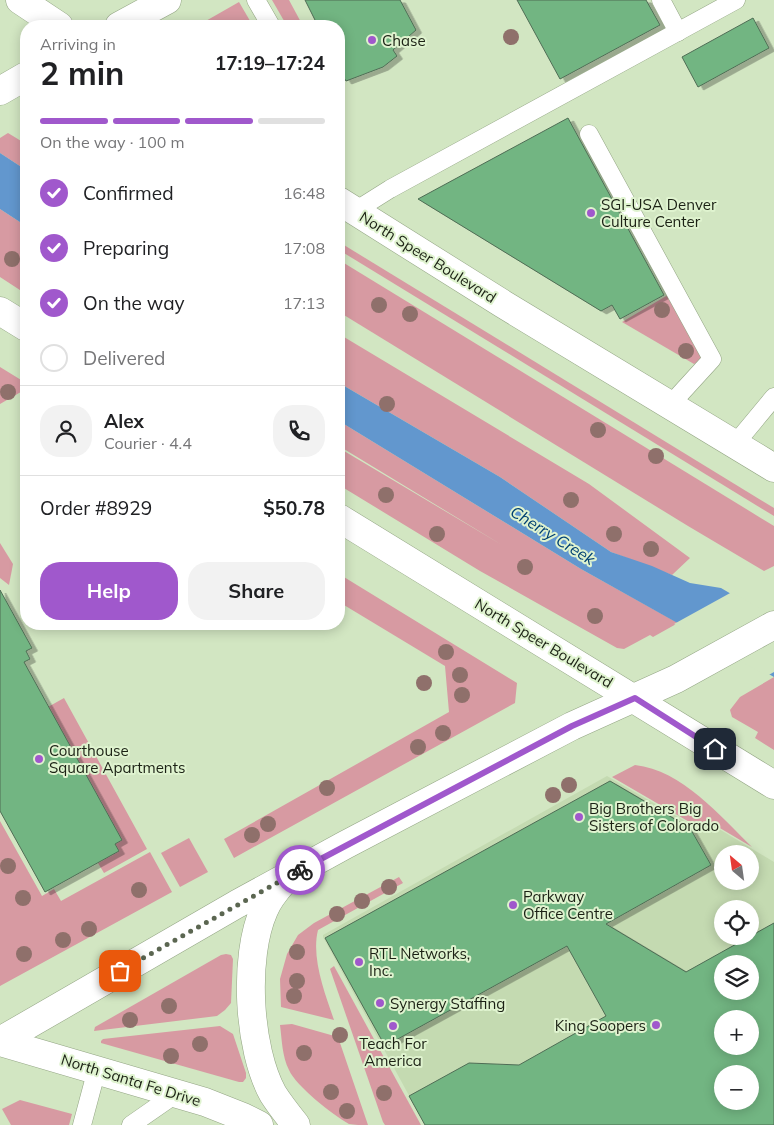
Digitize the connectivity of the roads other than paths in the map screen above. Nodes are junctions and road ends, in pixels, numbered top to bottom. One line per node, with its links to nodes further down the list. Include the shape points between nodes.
1 (20, 0): 6 (main road)
2 (167, 0): 7 (main road)
3 (256, 0): 8 (lane)
4 (661, 0): 9 (lane)
5 (736, 0): 9 (lane)
6 (50, 20)
7 (130, 20)
8 (268, 20)
9 (678, 32): 11 (lane, via 390,190)
10 (589, 134): 15 (lane, via 712,359)
11 (347, 206): 15 (main road, North Speer Boulevard)
12 (0, 311): 13 (main road)
13 (20, 323)
14 (774, 396): 16 (lane)
15 (670, 405): 16 (main road, North Speer Boulevard)
16 (735, 444): 17 (main road, North Speer Boulevard)
17 (774, 468)
18 (345, 522): 20 (main road, North Speer Boulevard)
19 (774, 625): 20 (main road, via 676,680)
20 (635, 698): 21 (main road, North Speer Boulevard); 22 (main road, via 572,726)
21 (774, 785)
22 (287, 877): 23 (main road); 29 (main road, via 264,909 257,928 251,998 260,1063 273,1094)
23 (0, 1042): 24 (main road, North Santa Fe Drive)
24 (97, 1069): 25 (main road, North Santa Fe Drive); 26 (lane)
25 (177, 1094): 27 (lane); 28 (main road, North Santa Fe Drive)
26 (82, 1125)
27 (132, 1125)
28 (260, 1125)
29 (296, 1125)

